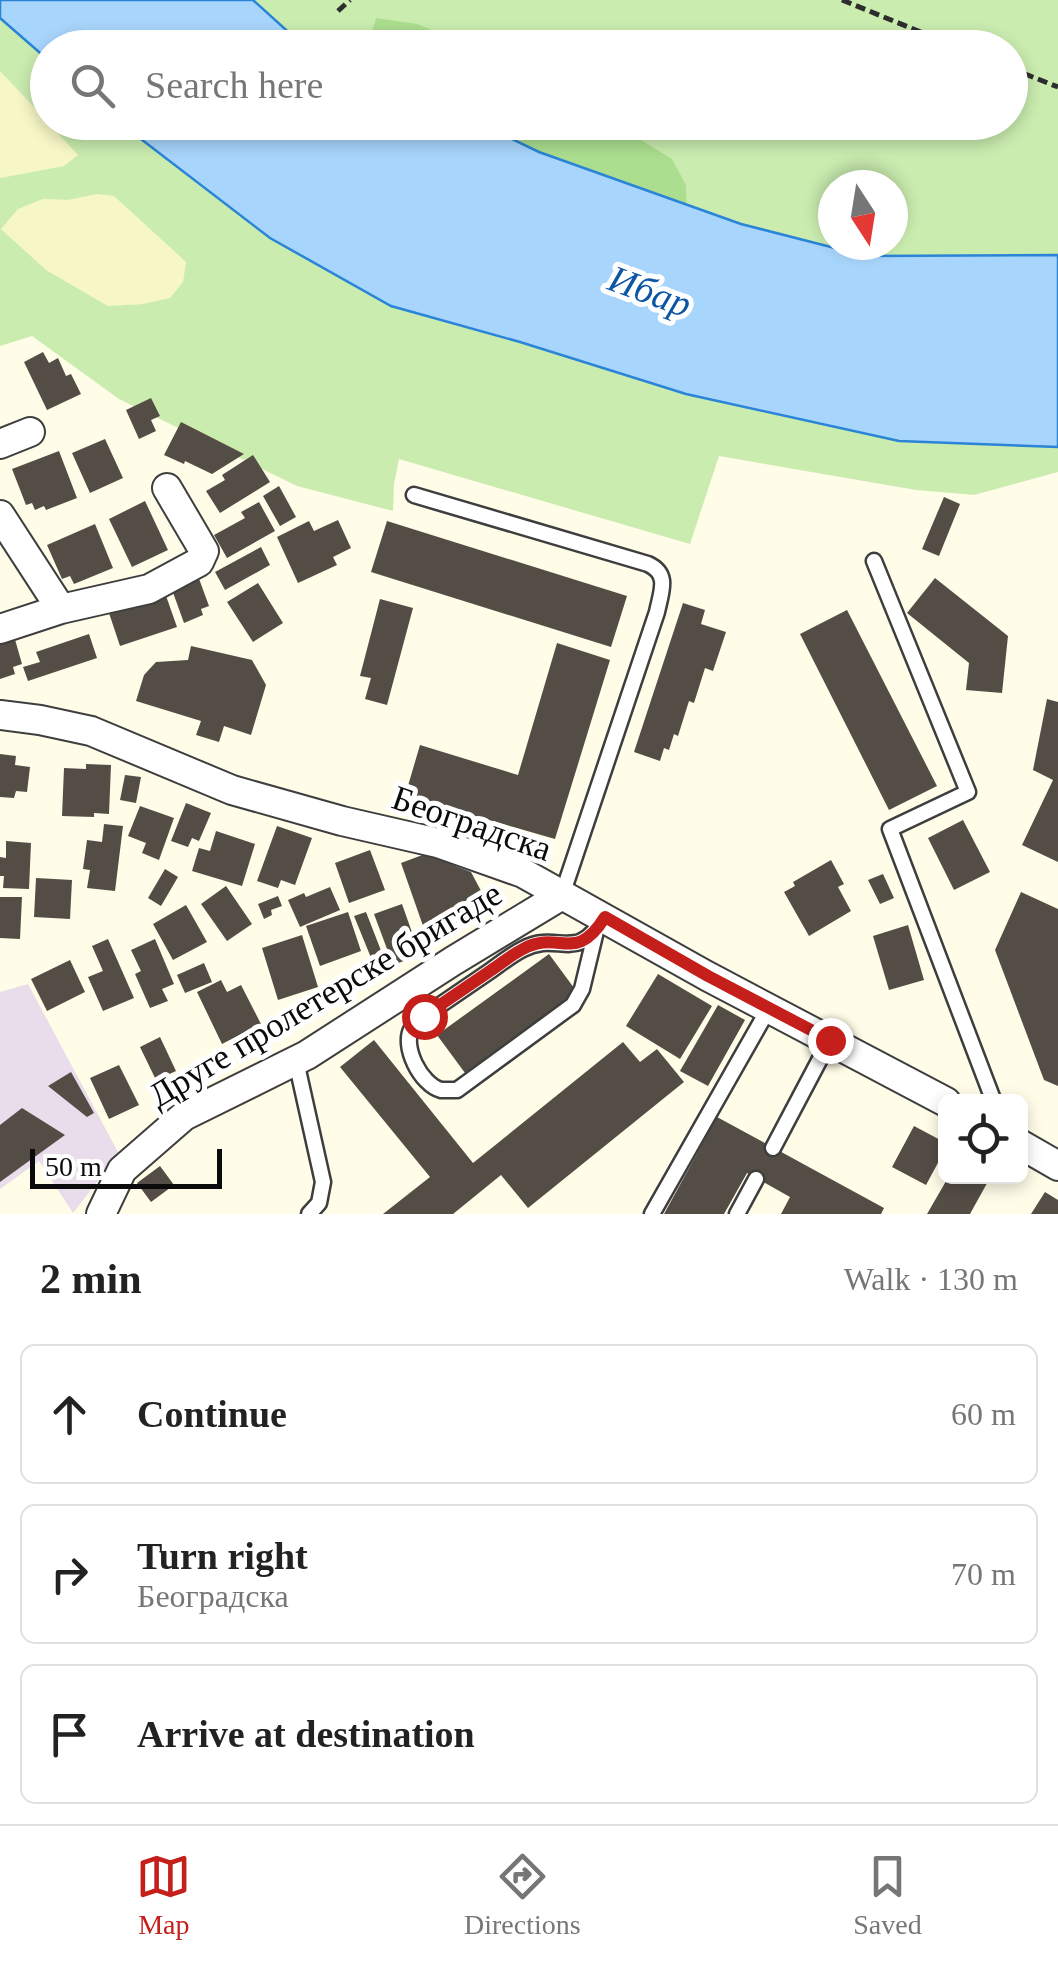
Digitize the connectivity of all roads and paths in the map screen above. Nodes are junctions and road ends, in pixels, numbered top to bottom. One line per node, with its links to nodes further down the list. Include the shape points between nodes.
1 (350, 0): 3 (path)
2 (842, 0): 4 (path)
3 (338, 11)
4 (916, 30)
5 (1028, 75): 6 (path)
6 (1058, 87)
7 (30, 432): 8 (street)
8 (0, 444)
9 (167, 488): 13 (street, via 204,551 199,562 149,589)
10 (414, 495): 16 (lane, via 648,564 664,580)
11 (0, 514): 13 (street)
12 (874, 561): 21 (lane, via 968,792 890,830)
13 (61, 610): 14 (street)
14 (0, 628)
15 (0, 715): 16 (street, Београдска, via 91,732 232,790 438,843 523,873)
16 (562, 895): 17 (street, Београдска); 20 (street, Друге пролетерске бригаде)
17 (600, 924): 17 (lane, via 573,1005 457,1090 429,1084 408,1045 411,1029 424,1016 524,948 572,945); 18 (street, Београдска)
18 (769, 1008): 19 (street, Београдска); 29 (lane)
19 (830, 1040): 22 (street, Београдска); 23 (lane)
20 (296, 1061): 27 (street, Друге пролетерске бригаде, via 184,1116 122,1170); 28 (lane, via 323,1182)
21 (991, 1094)
22 (938, 1098)
23 (773, 1148)
24 (1028, 1149): 25 (street)
25 (1058, 1166)
26 (756, 1179): 30 (lane)
27 (101, 1214)
28 (310, 1214)
29 (652, 1214)
30 (737, 1214)

